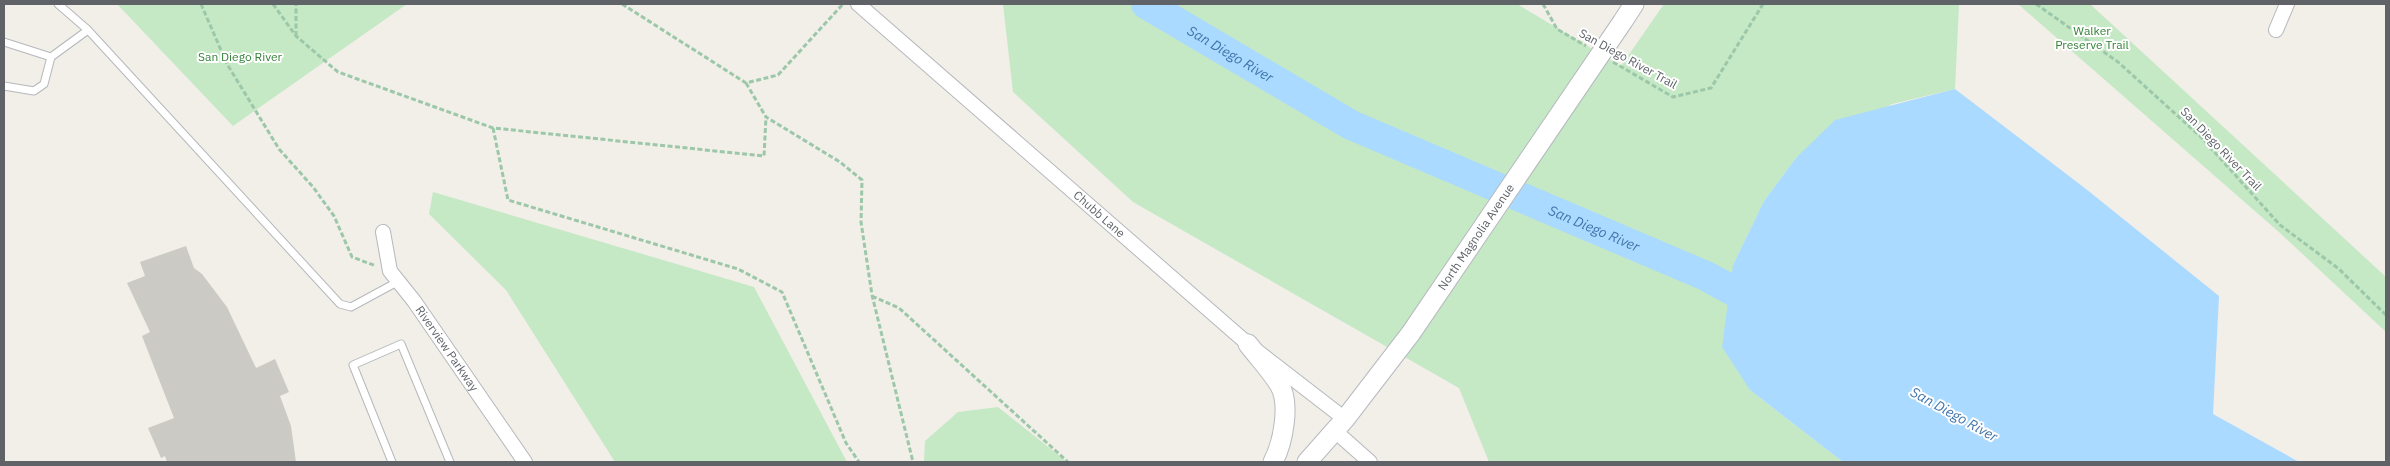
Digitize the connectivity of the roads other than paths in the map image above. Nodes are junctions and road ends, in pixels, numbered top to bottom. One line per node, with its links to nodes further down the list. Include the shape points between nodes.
1 (58, 4): 5 (lane)
2 (858, 4): 12 (street, Chubb Lane)
3 (1634, 4): 13 (main road, North Magnolia Avenue, bridge, via 1411,333)
4 (2287, 4): 6 (street)
5 (88, 30): 8 (lane); 11 (lane, via 340,304 351,307)
6 (2276, 30)
7 (4, 42): 8 (lane)
8 (51, 57): 9 (lane, via 44,84 34,92)
9 (4, 86)
10 (383, 232): 11 (street, Riverview Parkway)
11 (394, 276): 16 (street, Riverview Parkway)
12 (1248, 344): 13 (street, Chubb Lane); 17 (main road, via 1280,385 1286,419)
13 (1340, 425): 18 (main road, North Magnolia Avenue); 19 (street, Chubb Lane)
14 (392, 462): 15 (lane, via 353,365 401,344)
15 (450, 462)
16 (525, 462)
17 (1274, 462)
18 (1307, 462)
19 (1370, 462)

